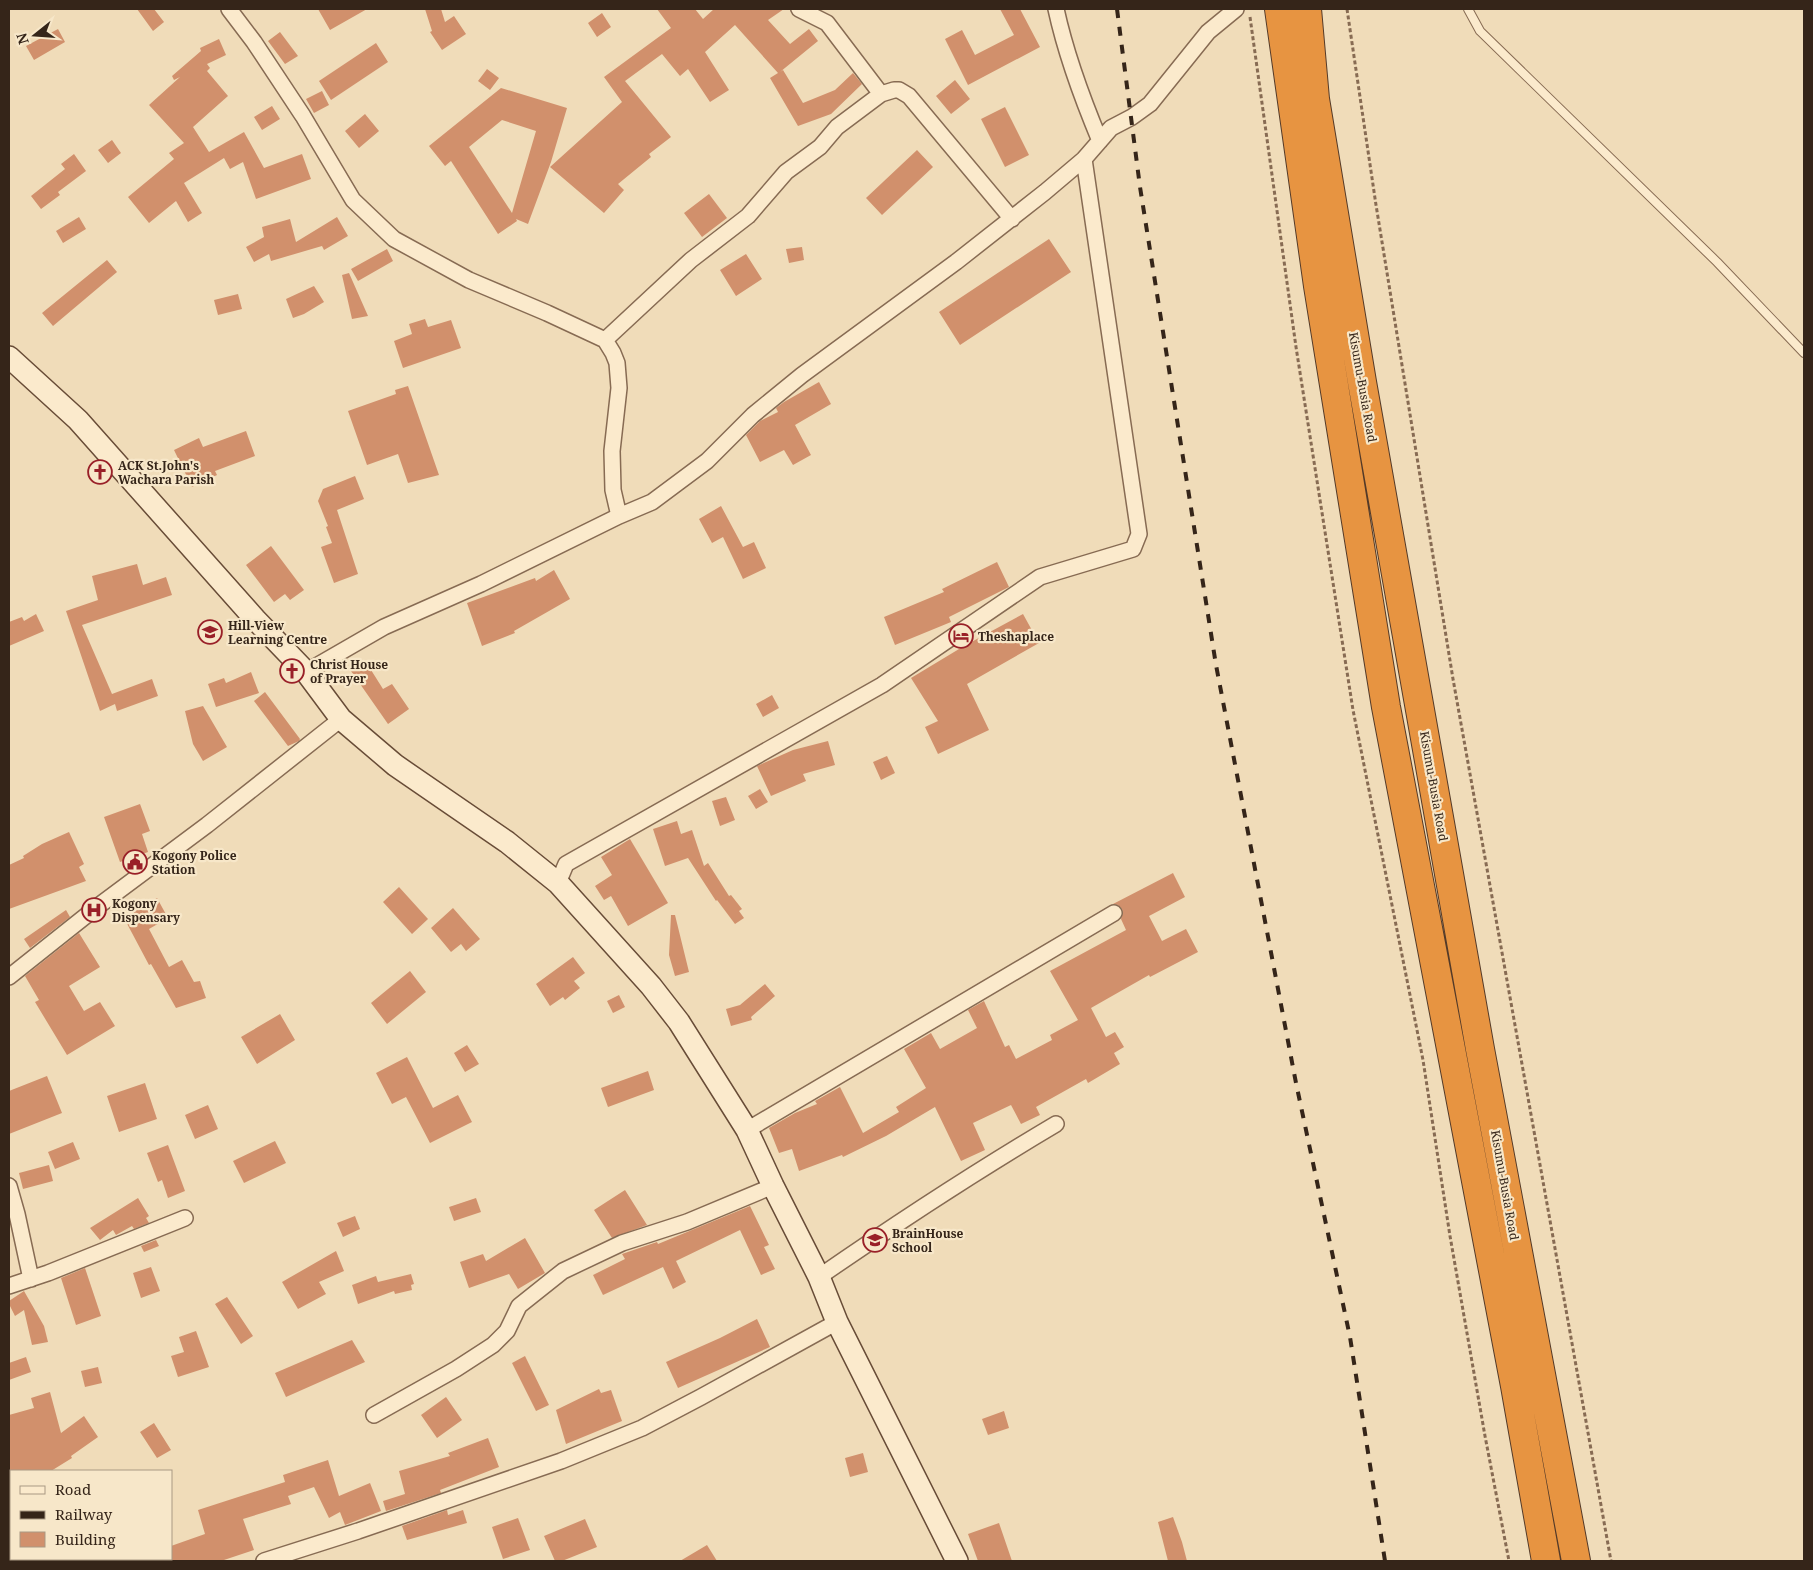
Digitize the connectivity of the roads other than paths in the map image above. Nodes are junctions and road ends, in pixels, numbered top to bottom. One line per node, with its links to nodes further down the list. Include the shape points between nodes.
1 (229, 9): 12 (street, via 303,116 354,200 394,239 469,280)
2 (799, 9): 8 (street, via 827,23)
3 (1056, 9): 9 (street, via 1076,82)
4 (1236, 9): 9 (street, via 1208,32 1150,104 1111,128)
5 (1279, 9): 33 (highway, via 1318,286 1386,707)
6 (1307, 9): 34 (highway, Kisumu-Busia Road, via 1315,99 1362,382 1482,1059)
7 (1468, 9): 13 (lane, via 1480,31 1717,262)
8 (881, 94): 11 (street, via 899,90 909,96); 12 (street, via 837,127 820,148 786,172 748,216 691,260)
9 (1100, 141): 10 (street)
10 (1084, 158): 11 (street); 18 (street, via 1139,534 1133,548 1040,577 882,685 566,864)
11 (1012, 219): 15 (street, via 802,375 753,415 707,461 652,502)
12 (605, 340): 15 (street, via 617,363 619,388 612,451 613,490)
13 (1804, 352)
14 (9, 357): 16 (main road, via 78,420)
15 (619, 516): 16 (street, via 384,627)
16 (306, 672): 17 (main road)
17 (341, 719): 18 (main road, via 395,764 507,842); 20 (street)
18 (558, 883): 22 (main road, via 651,986 679,1022)
19 (1114, 913): 22 (street)
20 (9, 977)
21 (1056, 1124): 26 (street, via 972,1174)
22 (747, 1130): 24 (main road)
23 (9, 1186): 27 (street)
24 (773, 1186): 26 (main road); 30 (street, via 688,1222 622,1243 563,1271 519,1306 507,1331 492,1345)
25 (184, 1218): 27 (street)
26 (820, 1276): 29 (main road)
27 (31, 1279): 28 (street)
28 (9, 1286)
29 (837, 1322): 31 (main road); 32 (street, via 642,1428 561,1461)
30 (374, 1415)
31 (954, 1560)
32 (264, 1561)
33 (1546, 1561)
34 (1576, 1561)

